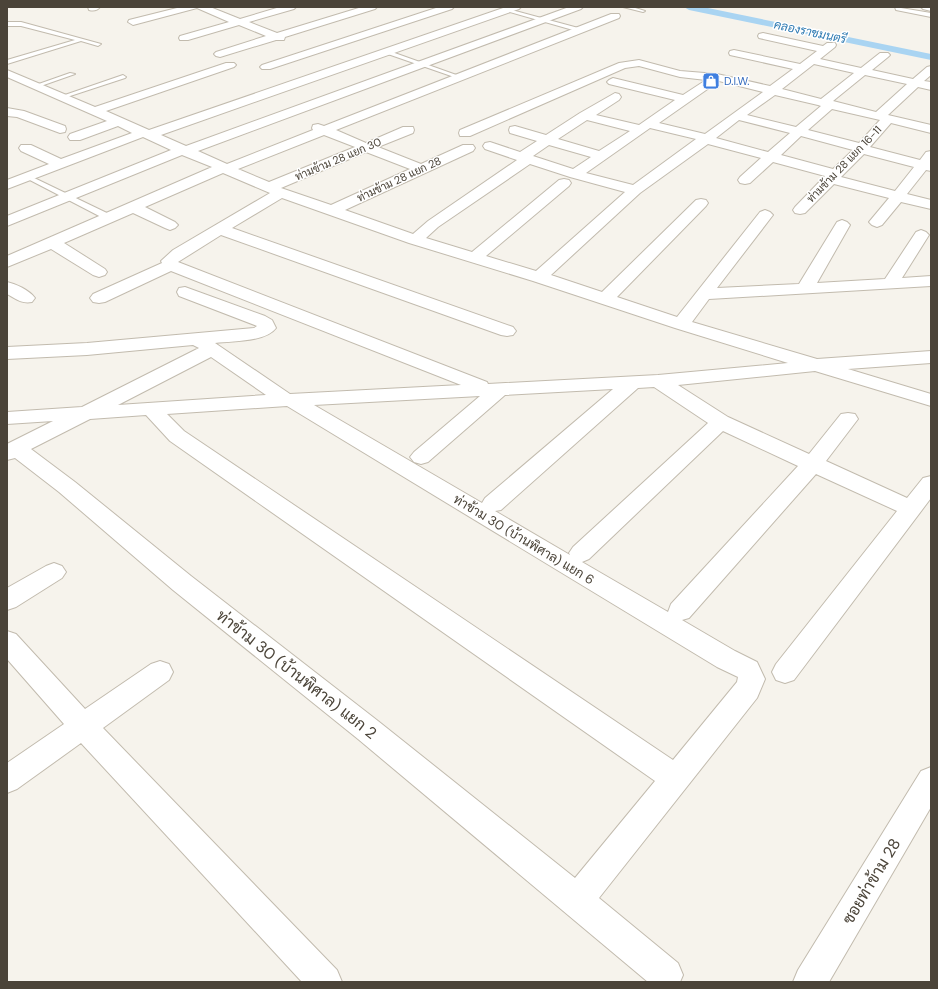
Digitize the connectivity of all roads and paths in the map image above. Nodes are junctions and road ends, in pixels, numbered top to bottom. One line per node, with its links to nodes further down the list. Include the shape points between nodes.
1 (193, 7): 16 (street)
2 (201, 7): 17 (street)
3 (291, 7): 17 (street)
4 (372, 7): 20 (street)
5 (449, 7): 27 (street)
6 (578, 7): 15 (street)
7 (625, 7): 13 (lane)
8 (898, 7): 14 (lane)
9 (926, 7): 10 (street)
10 (931, 8)
11 (512, 9): 15 (lane); 23 (street)
12 (599, 10): 19 (street, via 615,16)
13 (643, 11)
14 (931, 15)
15 (543, 20): 19 (lane); 26 (street)
16 (133, 22)
17 (238, 22): 20 (street); 22 (street)
18 (7, 24): 24 (lane, via 21,24)
19 (580, 30): 32 (street)
20 (276, 36): 27 (street); 30 (street)
21 (763, 36): 34 (street, via 828,47)
22 (184, 38)
23 (430, 38): 26 (street); 28 (street)
24 (80, 40): 25 (lane); 33 (lane)
25 (98, 44)
26 (465, 49): 32 (street); 36 (street)
27 (315, 50): 37 (street)
28 (387, 52): 36 (lane); 38 (street)
29 (734, 53): 34 (street)
30 (220, 54)
31 (884, 55): 40 (street)
32 (503, 60): 44 (street)
33 (7, 62)
34 (805, 63): 40 (street); 51 (street)
35 (230, 65): 59 (street)
36 (422, 65): 44 (lane); 47 (street)
37 (266, 67)
38 (338, 69): 47 (street); 56 (street)
39 (931, 69): 48 (street, ท่ามข้าม 28 แยก 16-11)
40 (864, 71): 48 (street); 57 (street)
41 (7, 73): 49 (street)
42 (72, 74): 49 (lane)
43 (123, 77): 54 (lane)
44 (459, 77): 52 (street)
45 (717, 77): 51 (street); 55 (street); 73 (street, via 680,74 639,63 628,63)
46 (613, 82): 55 (street)
47 (375, 83): 52 (street); 61 (street)
48 (916, 83): 50 (street); 64 (street, ท่ามข้าม 28 แยก 16-11)
49 (36, 86): 54 (street)
50 (931, 86)
51 (772, 91): 57 (street); 63 (street)
52 (412, 96): 71 (street)
53 (615, 97): 62 (street)
54 (64, 98): 59 (street); 60 (street)
55 (684, 99): 66 (street)
56 (250, 100): 61 (street); 74 (street)
57 (826, 104): 64 (street); 72 (street)
58 (7, 112): 60 (street)
59 (95, 112): 65 (street)
60 (20, 114): 67 (street)
61 (286, 115): 71 (street); 83 (street)
62 (584, 116): 66 (street); 77 (street)
63 (737, 116): 72 (street); 76 (street)
64 (884, 117): 68 (street); 82 (street, ท่ามข้าม 28 แยก 16-11)
65 (118, 122): 74 (street); 75 (street)
66 (644, 127): 76 (street); 84 (street)
67 (60, 129)
68 (931, 129)
69 (408, 130): 79 (street, ท่ามข้าม 28 แยก 30)
70 (515, 130): 77 (street)
71 (326, 131): 79 (street); 89 (street)
72 (799, 132): 82 (street); 85 (street)
73 (465, 133)
74 (146, 134): 83 (street); 88 (street)
75 (74, 137)
76 (706, 139): 85 (street); 97 (street)
77 (547, 140): 84 (street); 86 (street)
78 (490, 146): 86 (street)
79 (367, 147): 90 (street); 96 (street, ท่ามข้าม 28 แยก 30)
80 (26, 148): 88 (street)
81 (468, 148): 90 (street, ท่ามข้าม 28 แยก 28)
82 (861, 148): 87 (street); 91 (street, ท่ามข้าม 28 แยก 16-11)
83 (184, 151): 89 (street); 98 (street)
84 (601, 156): 93 (street)
85 (771, 157): 91 (street); 94 (street)
86 (524, 158): 93 (street); 113 (street)
87 (928, 163): 99 (street)
88 (60, 164): 92 (street)
89 (224, 169): 96 (street); 102 (street)
90 (421, 169): 104 (street, ท่ามข้าม 28 แยก 28)
91 (832, 176): 99 (street); 103 (street, ท่ามข้าม 28 แยก 16-11)
92 (28, 177): 95 (street); 98 (lane)
93 (569, 179): 97 (street); 115 (street)
94 (745, 180)
95 (7, 185)
96 (275, 190): 104 (street); 111 (street, ท่ามข้าม 28 แยก 30)
97 (635, 190): 119 (street)
98 (68, 196): 106 (lane); 107 (street)
99 (898, 196): 101 (street); 108 (street)
100 (701, 203): 128 (street)
101 (931, 205)
102 (133, 207): 106 (street); 109 (street)
103 (800, 210)
104 (331, 211): 113 (street)
105 (765, 215): 125 (street)
106 (108, 217): 114 (street)
107 (7, 221)
108 (877, 222)
109 (170, 225)
110 (842, 226): 123 (street)
111 (220, 229): 117 (street, ท่ามข้าม 28 แยก 30, via 172,258); 130 (street)
112 (921, 235): 121 (street)
113 (415, 240): 115 (street)
114 (51, 242): 116 (street); 118 (street)
115 (475, 257): 119 (street)
116 (7, 262)
117 (171, 265): 127 (street); 137 (street)
118 (99, 272)
119 (539, 277): 128 (street)
120 (931, 281): 121 (street)
121 (891, 282): 123 (street)
122 (7, 287): 126 (street)
123 (805, 288): 125 (street)
124 (185, 292): 131 (street, via 266,324 267,328 258,333)
125 (705, 294): 129 (street)
126 (26, 298)
127 (99, 298)
128 (605, 299): 129 (street)
129 (681, 324): 134 (street)
130 (507, 331)
131 (205, 344): 132 (street); 138 (street, ท่าข้าม 30 (บ้านพิศาล) แยก 6); 141 (street)
132 (7, 353)
133 (931, 357): 134 (street)
134 (818, 365): 135 (street); 139 (street)
135 (658, 381): 136 (street); 144 (street)
136 (632, 383): 137 (street); 149 (street)
137 (493, 389): 138 (street); 146 (street)
138 (289, 400): 140 (street); 159 (street, ท่าข้าม 30 (บ้านพิศาล) แยก 6, via 748,670 752,679 747,690)
139 (931, 400)
140 (152, 409): 141 (street); 159 (street, via 177,436)
141 (82, 414): 142 (street); 145 (street)
142 (7, 418)
143 (848, 419): 147 (street)
144 (721, 422): 147 (street); 151 (street)
145 (12, 450): 162 (street, ท่าข้าม 30 (บ้านพิศาล) แยก 2, via 67,487 182,583)
146 (421, 456)
147 (812, 464): 150 (street); 154 (street)
148 (931, 483): 150 (street)
149 (493, 504)
150 (912, 509): 157 (street)
151 (581, 553)
152 (54, 572): 153 (street)
153 (7, 600)
154 (680, 611)
155 (7, 641): 158 (street)
156 (160, 672): 158 (street)
157 (785, 672)
158 (84, 726): 160 (street); 164 (street)
159 (675, 778): 162 (street)
160 (7, 780)
161 (928, 792): 165 (street, ซอยท่าข้าม 28)
162 (577, 900): 163 (street, ท่าข้าม 30 (บ้านพิศาล) แยก 2)
163 (666, 975)
164 (325, 982)
165 (810, 982)

